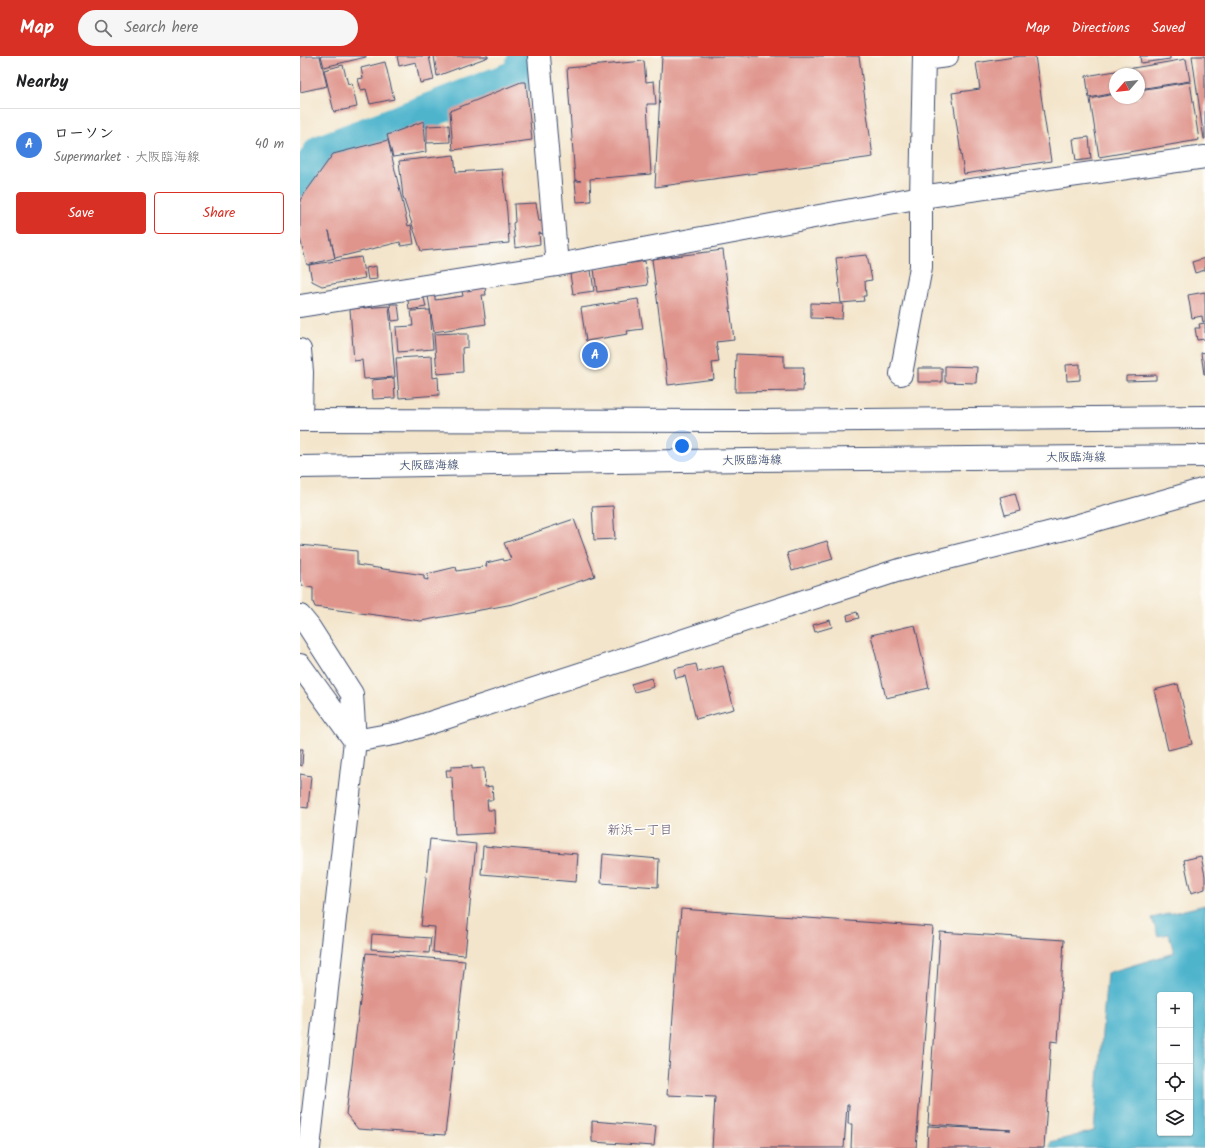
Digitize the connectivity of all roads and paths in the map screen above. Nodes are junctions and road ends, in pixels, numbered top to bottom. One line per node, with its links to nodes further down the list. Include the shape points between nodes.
1 (539, 56): 6 (street)
2 (947, 56): 3 (street)
3 (924, 58): 5 (street)
4 (1205, 157): 5 (street)
5 (921, 197): 6 (street); 9 (street, via 921,267)
6 (557, 265): 7 (street)
7 (300, 306)
8 (300, 350): 11 (street)
9 (900, 374)
10 (1205, 417): 11 (street, via 744,422)
11 (300, 422)
12 (1205, 456): 13 (street, 大阪臨海線)
13 (300, 467)
14 (1205, 489): 17 (street, via 896,571 399,733)
15 (300, 616): 17 (street, via 352,694)
16 (300, 665): 17 (street)
17 (355, 741): 18 (street)
18 (309, 1148)

